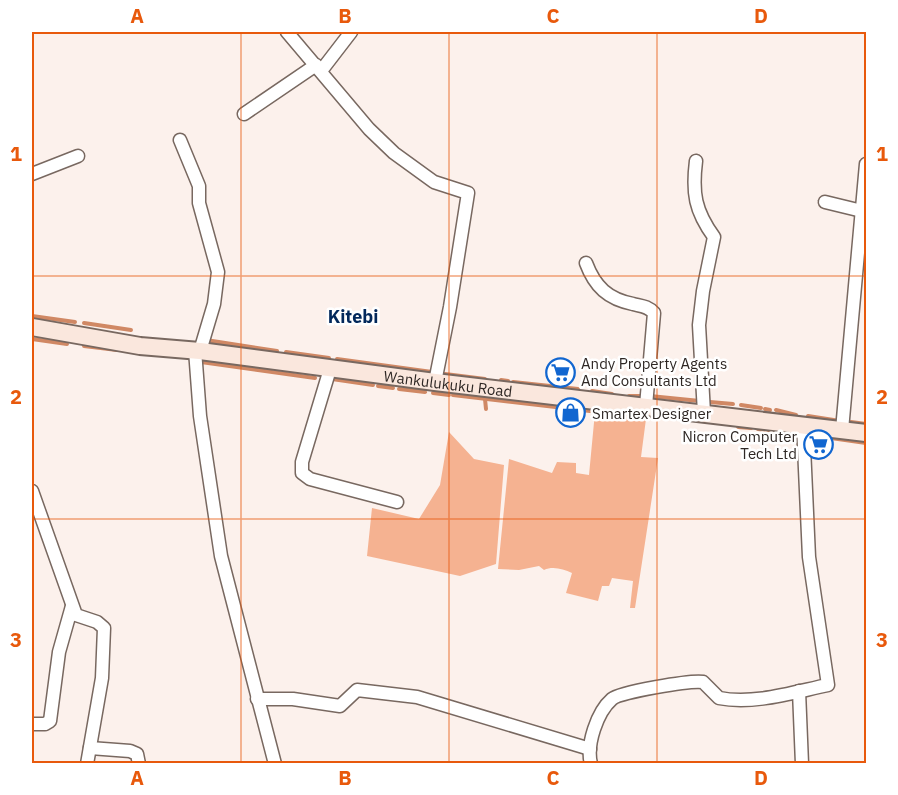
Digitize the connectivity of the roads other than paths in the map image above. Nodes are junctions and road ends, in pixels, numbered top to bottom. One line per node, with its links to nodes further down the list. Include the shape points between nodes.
1 (287, 32): 3 (street)
2 (351, 32): 3 (street)
3 (318, 68): 4 (street); 16 (street, via 394,153 434,182 468,193)
4 (244, 114)
5 (180, 140): 14 (street, via 198,186 218,272 214,304)
6 (78, 156): 9 (street)
7 (696, 161): 18 (street, via 697,206 714,237 699,325)
8 (867, 164): 11 (street)
9 (32, 174)
10 (825, 202): 11 (street)
11 (863, 217): 20 (street)
12 (586, 263): 17 (street, via 593,281 606,294 647,307 654,313)
13 (32, 327): 14 (main road, Wankulukuku Road, via 140,346)
14 (198, 350): 15 (main road, Wankulukuku Road); 26 (street, via 200,416 221,556)
15 (330, 369): 16 (main road, Wankulukuku Road); 23 (street, via 302,473 310,479)
16 (435, 382): 17 (main road, Wankulukuku Road)
17 (646, 406): 18 (main road, Wankulukuku Road)
18 (704, 413): 19 (main road, Wankulukuku Road)
19 (803, 425): 20 (main road, Wankulukuku Road); 25 (street, via 809,557 828,685)
20 (842, 430): 21 (main road, Wankulukuku Road)
21 (867, 433)
22 (32, 491): 24 (street)
23 (397, 502)
24 (72, 606): 27 (street, via 59,652 51,718 45,724); 28 (street, via 78,617 100,623 104,632 102,678)
25 (799, 691): 29 (street, via 725,699 714,695 706,684 688,682 617,696 600,717); 34 (street)
26 (257, 699): 29 (street, via 293,699 340,706 352,692 361,689 417,697); 32 (street)
27 (32, 724)
28 (90, 748): 30 (street); 31 (street, via 130,751 137,754)
29 (590, 749): 33 (street)
30 (87, 764)
31 (139, 764)
32 (275, 764)
33 (591, 764)
34 (802, 764)

